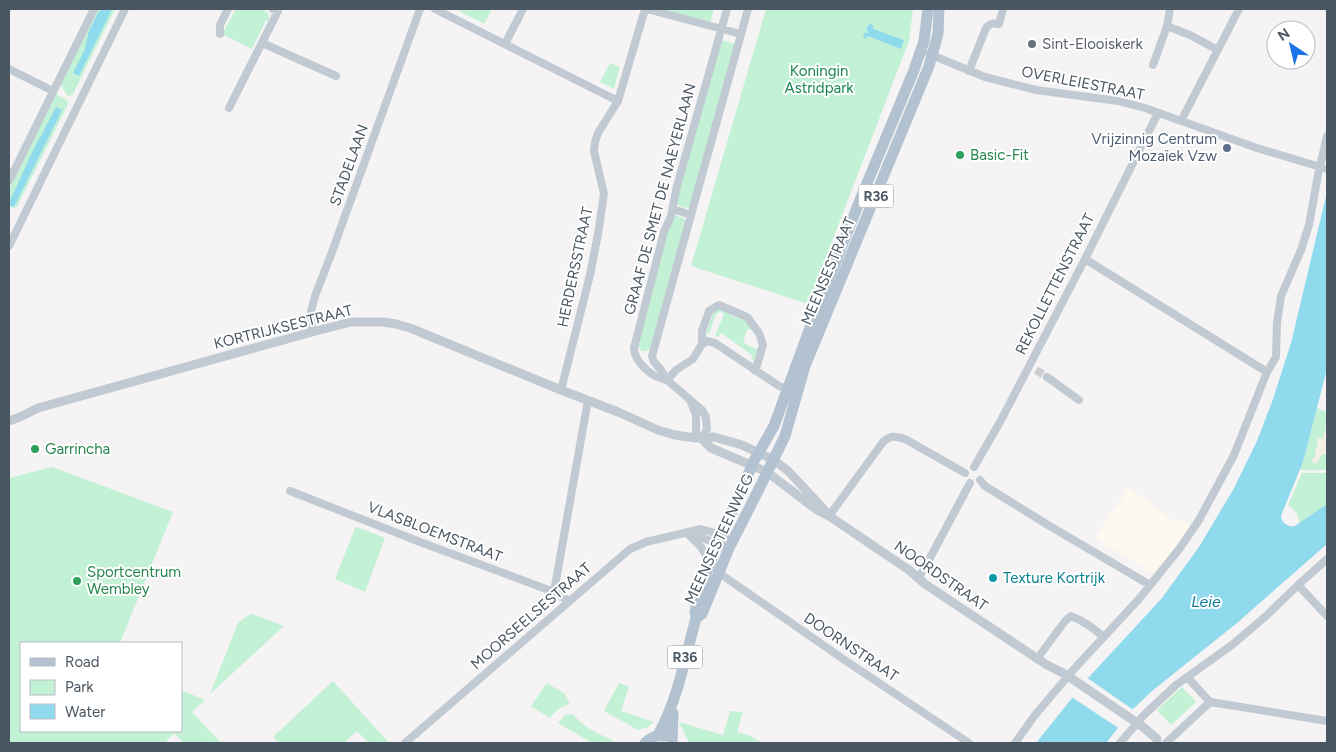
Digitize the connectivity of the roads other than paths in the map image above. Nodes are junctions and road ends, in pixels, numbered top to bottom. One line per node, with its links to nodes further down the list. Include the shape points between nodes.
1 (94, 9): 29 (street)
2 (125, 9): 39 (street)
3 (228, 9): 18 (street, via 220,25)
4 (273, 9): 20 (street, via 278,11)
5 (420, 9): 41 (street, STADELAAN, via 315,296 311,312)
6 (435, 9): 21 (street)
7 (523, 9): 21 (street)
8 (646, 9): 17 (street); 30 (street, HERDERSSTRAAT)
9 (727, 9): 17 (street, GRAAF DE SMET DE NAEYERLAAN)
10 (748, 9): 19 (street, GRAAF DE SMET DE NAEYERLAAN)
11 (928, 9): 22 (main road, R36)
12 (939, 9): 24 (main road, R36, via 938,34)
13 (1003, 9): 27 (street, via 999,24 993,23 986,28)
14 (1170, 9): 16 (street)
15 (1239, 9): 23 (street)
16 (1167, 26): 23 (street); 25 (street)
17 (721, 28): 19 (street); 37 (street, GRAAF DE SMET DE NAEYERLAAN)
18 (220, 34)
19 (741, 34): 38 (street, GRAAF DE SMET DE NAEYERLAAN)
20 (262, 43): 28 (street); 31 (street)
21 (505, 44): 30 (street)
22 (921, 50): 24 (street, OVERLEIESTRAAT); 47 (main road, MEENSESTRAAT / R36)
23 (1218, 50): 33 (street)
24 (932, 56): 27 (street, OVERLEIESTRAAT); 55 (main road, MEENSESTRAAT / R36, via 806,366 785,436)
25 (1153, 65)
26 (9, 69): 29 (street)
27 (969, 72): 32 (street, OVERLEIESTRAAT, via 1036,90 1118,101)
28 (336, 76)
29 (53, 91): 36 (street)
30 (618, 101): 48 (street, HERDERSSTRAAT, via 595,142 594,151 604,194 590,275)
31 (230, 108)
32 (1158, 113): 33 (street, OVERLEIESTRAAT); 40 (street, REKOLLETTENSTRAAT)
33 (1180, 121): 35 (street, OVERLEIESTRAAT)
34 (1327, 136): 35 (street)
35 (1325, 168): 44 (street, via 1301,250 1281,296 1276,357)
36 (9, 181)
37 (673, 209): 38 (street); 46 (street, GRAAF DE SMET DE NAEYERLAAN, via 634,348 639,362 656,377)
38 (691, 215): 46 (street, GRAAF DE SMET DE NAEYERLAAN, via 652,356)
39 (9, 246)
40 (1085, 258): 44 (street); 57 (street, REKOLLETTENSTRAAT, via 1032,367)
41 (312, 332): 48 (street, KORTRIJKSESTRAAT, via 351,322 396,324); 52 (street, KORTRIJKSESTRAAT, via 38,408)
42 (702, 344): 43 (street, via 708,341 715,343); 43 (street, via 702,331 710,311 719,305 747,317 763,345); 46 (street, via 693,359)
43 (754, 370): 47 (street)
44 (1267, 372): 71 (street, via 1234,455 1199,520)
45 (1047, 377): 50 (street)
46 (667, 380): 51 (street, GRAAF DE SMET DE NAEYERLAAN)
47 (788, 389): 54 (main road, MEENSESTRAAT / R36, via 772,432)
48 (561, 390): 49 (street, KORTRIJKSESTRAAT)
49 (588, 400): 53 (street, KORTRIJKSESTRAAT, via 658,430); 73 (street)
50 (1079, 400)
51 (691, 402): 53 (street); 53 (street, GRAAF DE SMET DE NAEYERLAAN, via 706,417 708,429)
52 (9, 421)
53 (699, 439): 54 (street, KORTRIJKSESTRAAT, via 727,440); 56 (street, KORTRIJKSESTRAAT, via 711,448)
54 (760, 453): 55 (street, NOORDSTRAAT); 56 (main road, MEENSESTRAAT / R36)
55 (774, 460): 58 (main road, MEENSESTRAAT / R36); 63 (street, NOORDSTRAAT)
56 (752, 465): 58 (street, NOORDSTRAAT); 65 (main road, MEENSESTEENWEG / R36)
57 (974, 467): 59 (street); 60 (street, via 980,472)
58 (768, 472): 63 (street, NOORDSTRAAT); 66 (main road, MEENSESTEENWEG / R36)
59 (965, 473): 61 (street); 63 (street, via 905,439 889,437)
60 (980, 480): 61 (street); 71 (street, via 1048,525)
61 (970, 483): 70 (street)
62 (290, 491): 73 (street, VLASBLOEMSTRAAT)
63 (829, 516): 70 (street, NOORDSTRAAT)
64 (687, 532): 65 (street, MOORSEELSESTRAAT, via 701,529); 68 (street); 74 (street, MOORSEELSESTRAAT, via 630,549)
65 (720, 539): 66 (street, MOORSEELSESTRAAT); 68 (main road, MEENSESTEENWEG / R36)
66 (731, 543): 69 (main road, MEENSESTEENWEG / R36)
67 (1327, 559): 72 (street)
68 (710, 562): 69 (street); 76 (main road, MEENSESTEENWEG / R36, via 695,611)
69 (718, 572): 76 (main road, MEENSESTEENWEG / R36, via 702,614); 88 (street, DOORNSTRAAT)
70 (918, 578): 78 (street, NOORDSTRAAT)
71 (1150, 585): 77 (street)
72 (1298, 585): 75 (street); 79 (street, via 1266,616)
73 (554, 592): 74 (street, VLASBLOEMSTRAAT)
74 (569, 601): 85 (street, MOORSEELSESTRAAT)
75 (1327, 616)
76 (696, 618): 80 (main road, MEENSESTEENWEG / R36)
77 (1103, 637): 78 (street, via 1071,616); 89 (street)
78 (1037, 659): 84 (street, NOORDSTRAAT, via 1128,723)
79 (1187, 677): 81 (street); 90 (street, via 1144,715)
80 (674, 697): 83 (main road, MEENSESTEENWEG / R36); 87 (main road, MEENSESTEENWEG / R36)
81 (1210, 702): 82 (street); 84 (street)
82 (1327, 721)
83 (658, 735): 86 (main road); 87 (main road, R36)
84 (1162, 742)
85 (405, 743)
86 (645, 743)
87 (674, 743)
88 (969, 743)
89 (1015, 743)
90 (1120, 743)

